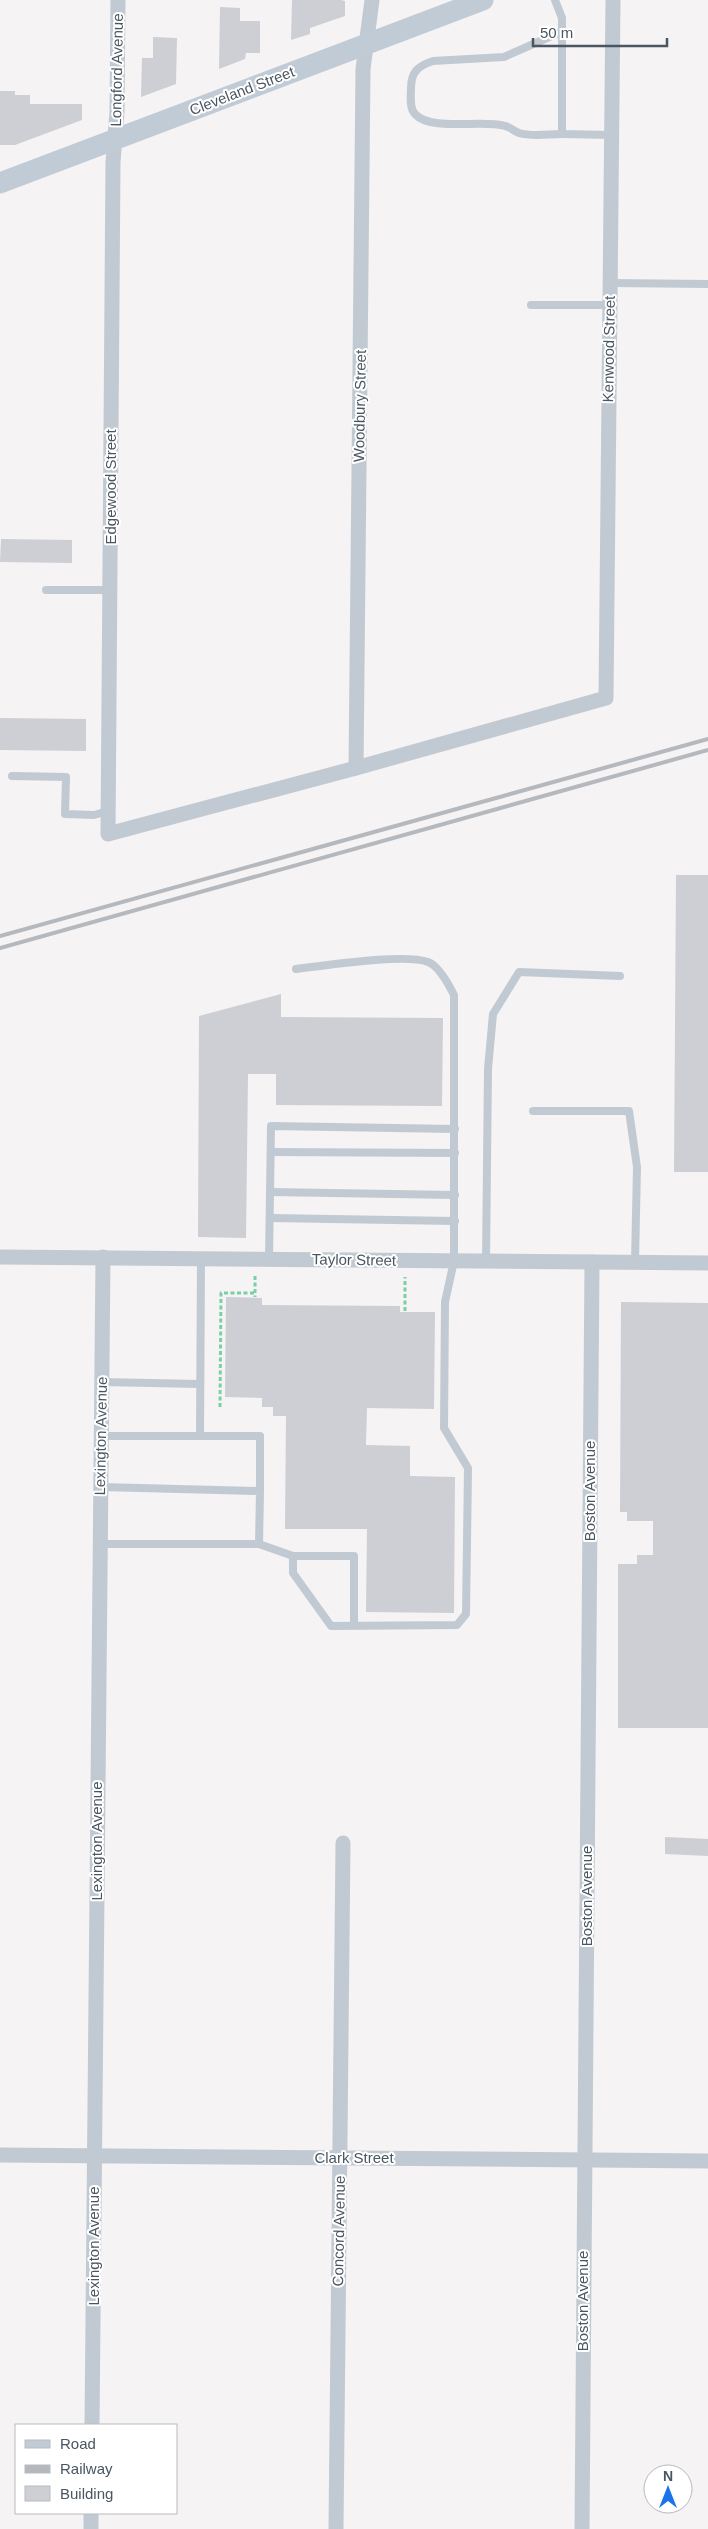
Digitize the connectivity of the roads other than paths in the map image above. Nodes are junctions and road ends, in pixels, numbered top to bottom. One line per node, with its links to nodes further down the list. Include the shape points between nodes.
1 (118, 0): 10 (street, Longford Avenue)
2 (372, 0): 7 (street, Woodbury Street)
3 (483, 0): 7 (main road, Cleveland Street)
4 (555, 0): 6 (lane)
5 (612, 0): 9 (street, Kenwood Street)
6 (563, 32): 8 (lane); 8 (lane, via 512,54 432,61 415,70 410,87 414,114 431,122 506,126 529,134)
7 (368, 43): 10 (main road, Cleveland Street); 18 (street, Woodbury Street, via 364,69)
8 (562, 134): 9 (lane)
9 (611, 135): 12 (street, Kenwood Street)
10 (115, 140): 11 (main road, Cleveland Street); 17 (street, Edgewood Street)
11 (0, 183)
12 (610, 283): 13 (lane); 15 (street, Kenwood Street)
13 (708, 284)
14 (531, 305): 15 (lane)
15 (609, 305): 18 (street, Kenwood Street, via 606,698)
16 (46, 590): 17 (lane)
17 (110, 590): 20 (street, Edgewood Street)
18 (356, 768): 20 (street, Edgewood Street, via 108,834)
19 (12, 776): 20 (lane, via 66,777 65,814 94,815)
20 (108, 811)
21 (296, 969): 24 (lane, via 402,959 429,962 446,980 454,995)
22 (620, 976): 36 (lane, via 519,972 493,1014 488,1069)
23 (533, 1111): 38 (lane, via 629,1111 637,1167)
24 (455, 1129): 25 (lane, via 271,1126); 26 (lane)
25 (271, 1152): 26 (lane); 27 (lane)
26 (455, 1153): 28 (lane)
27 (270, 1192): 28 (lane); 29 (lane)
28 (455, 1195): 30 (lane)
29 (270, 1218): 30 (lane); 34 (lane)
30 (454, 1220): 35 (lane)
31 (0, 1256): 32 (street, Taylor Street)
32 (103, 1257): 33 (street, Taylor Street); 40 (street, Lexington Avenue)
33 (201, 1258): 34 (street, Taylor Street); 41 (lane)
34 (269, 1259): 35 (street, Taylor Street)
35 (454, 1261): 36 (street, Taylor Street); 49 (lane, via 445,1302 444,1428 468,1468 466,1614 457,1625)
36 (486, 1261): 37 (street, Taylor Street)
37 (592, 1262): 38 (street, Taylor Street); 54 (street, Boston Avenue)
38 (635, 1262): 39 (street, Taylor Street)
39 (708, 1263)
40 (102, 1382): 41 (lane); 42 (street, Lexington Avenue)
41 (200, 1384): 43 (lane)
42 (101, 1436): 43 (lane); 44 (street, Lexington Avenue)
43 (200, 1436): 45 (lane, via 260,1436)
44 (101, 1487): 45 (lane); 46 (street, Lexington Avenue)
45 (260, 1491): 47 (lane)
46 (100, 1544): 47 (lane); 52 (street, Lexington Avenue)
47 (259, 1544): 48 (lane)
48 (293, 1556): 49 (lane, via 293,1573 330,1626); 49 (lane, via 354,1556)
49 (354, 1626)
50 (343, 1843): 53 (street, Concord Avenue)
51 (0, 2155): 52 (street, Clark Street)
52 (95, 2156): 53 (street, Clark Street); 56 (street, Lexington Avenue)
53 (340, 2158): 54 (street, Clark Street); 59 (street, Concord Avenue)
54 (585, 2160): 55 (street, Clark Street); 60 (street, Boston Avenue)
55 (708, 2161)
56 (92, 2424)
57 (92, 2514): 58 (street)
58 (91, 2529)
59 (336, 2529)
60 (582, 2529)

